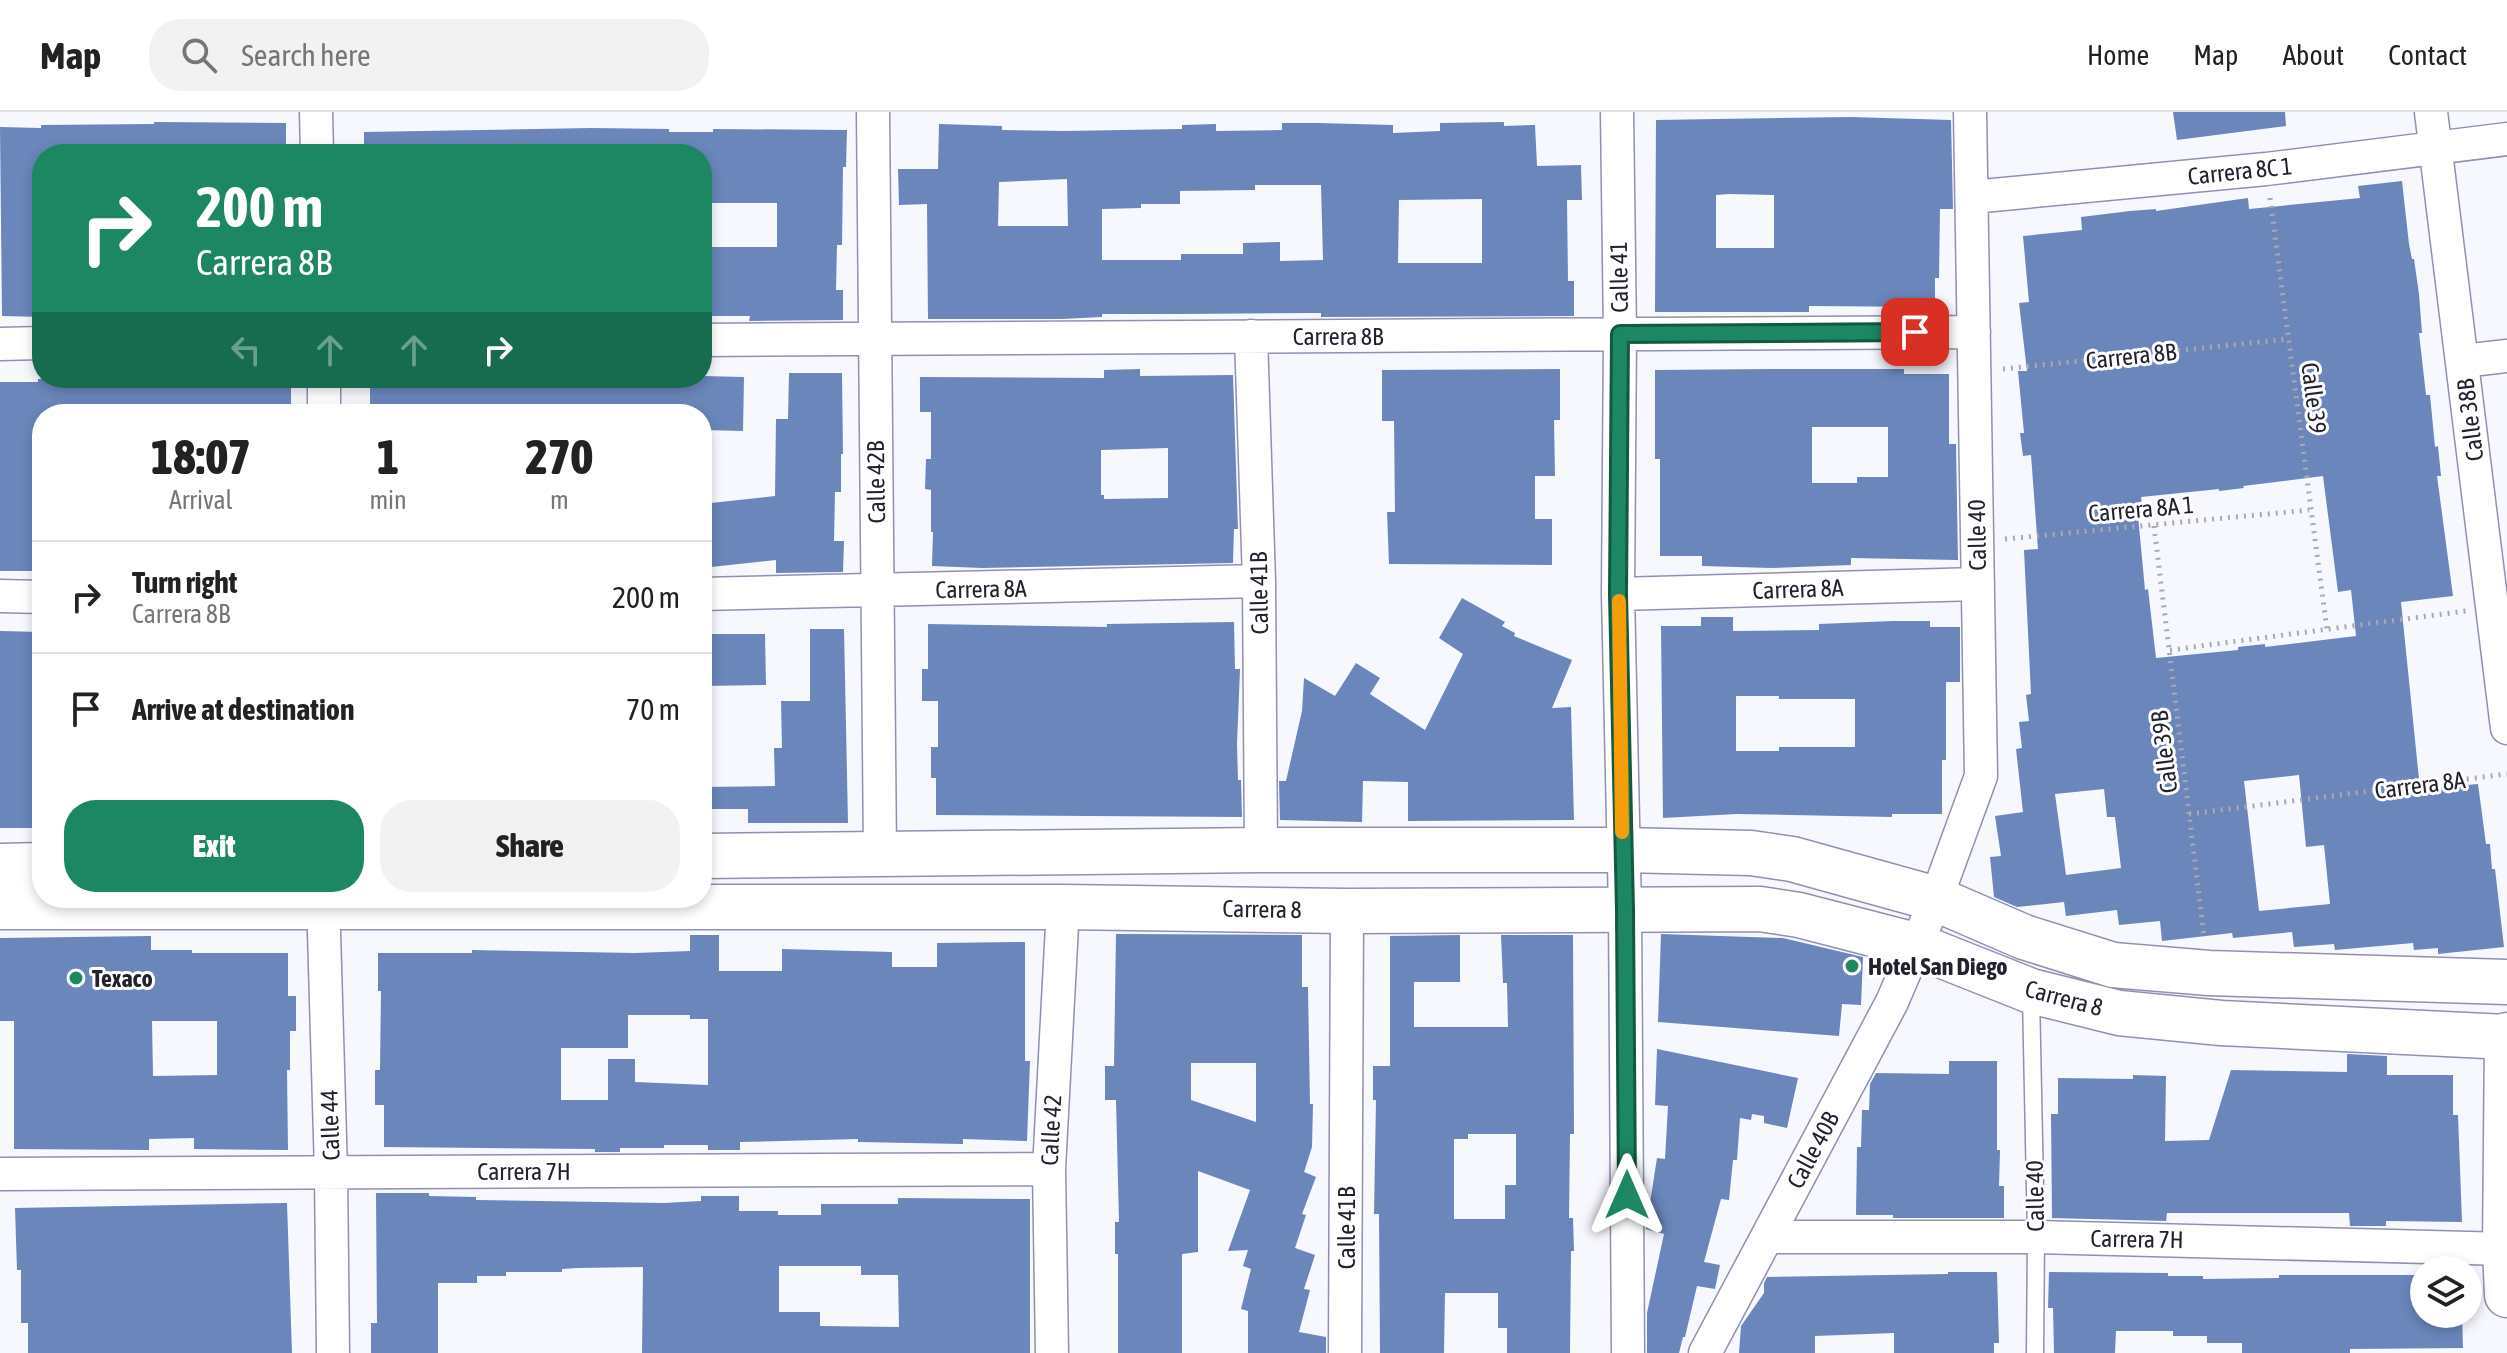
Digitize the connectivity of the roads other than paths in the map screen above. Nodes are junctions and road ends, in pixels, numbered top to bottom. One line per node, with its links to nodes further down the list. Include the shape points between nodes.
1 (316, 112): 7 (street)
2 (873, 112): 13 (street, Calle 42B)
3 (1617, 112): 11 (street, Calle 41)
4 (1970, 112): 9 (street, Calle 40)
5 (2431, 112): 8 (street, Calle 38B)
6 (2507, 139): 8 (street, Carrera 8C 1)
7 (317, 144)
8 (2435, 148): 9 (street, Carrera 8C 1); 18 (street, Calle 38B)
9 (1972, 197): 10 (street, Calle 40)
10 (1974, 332): 11 (street, Carrera 8B); 20 (street, Calle 40)
11 (1620, 334): 12 (street, Carrera 8B); 23 (street, Calle 41)
12 (1251, 336): 13 (street, Carrera 8B); 19 (street, Calle 41B)
13 (875, 339): 14 (street, Carrera 8B); 21 (street, Calle 42B)
14 (712, 340)
15 (32, 343): 16 (street)
16 (0, 344)
17 (2507, 356): 18 (street)
18 (2463, 361): 26 (street, Calle 38B)
19 (1259, 581): 21 (street, Carrera 8A); 27 (street, Calle 41B)
20 (1978, 584): 23 (street, Carrera 8A); 33 (street, Calle 40, via 1981,776)
21 (878, 591): 22 (street, Carrera 8A); 29 (street, Calle 42B)
22 (712, 594)
23 (1618, 594): 28 (street, Calle 41)
24 (0, 596): 25 (street)
25 (32, 597)
26 (2507, 728)
27 (1261, 850): 28 (street, Carrera 8); 29 (street, Carrera 8)
28 (1622, 850): 33 (street, Carrera 8, via 1792,859); 39 (street, Calle 41)
29 (880, 853): 30 (street, Carrera 8)
30 (712, 856)
31 (32, 865): 32 (street)
32 (0, 866)
33 (1936, 899): 41 (street, Calle 40); 42 (street, Carrera 8, via 2024,937 2113,965)
34 (712, 905): 37 (street, Carrera 8)
35 (0, 907): 36 (street, Carrera 8)
36 (32, 907)
37 (1063, 907): 40 (street, Carrera 8); 45 (street, Calle 42)
38 (323, 908): 46 (street, Calle 44)
39 (1625, 910): 40 (street, Carrera 8); 41 (street, Carrera 8, via 1760,909); 55 (street, Calle 41)
40 (1347, 911): 54 (street, Calle 41B)
41 (1915, 945): 43 (street, Carrera 8); 48 (street, Calle 40B, via 1892,1002)
42 (2507, 982)
43 (2031, 991): 44 (street, Carrera 8, via 2119,1013 2221,1023); 49 (lane, Calle 40)
44 (2507, 1036): 50 (street)
45 (1049, 1169): 46 (street, Carrera 7H); 53 (street, Calle 42)
46 (331, 1172): 47 (street, Carrera 7H); 52 (street, Calle 44)
47 (0, 1174)
48 (1767, 1237): 49 (street, Carrera 7H); 56 (street, Calle 40B)
49 (2036, 1237): 50 (street, Carrera 7H); 57 (lane, Calle 40)
50 (2506, 1249): 51 (street)
51 (2507, 1295)
52 (333, 1353)
53 (1052, 1353)
54 (1345, 1353)
55 (1628, 1353)
56 (1705, 1353)
57 (2035, 1353)

